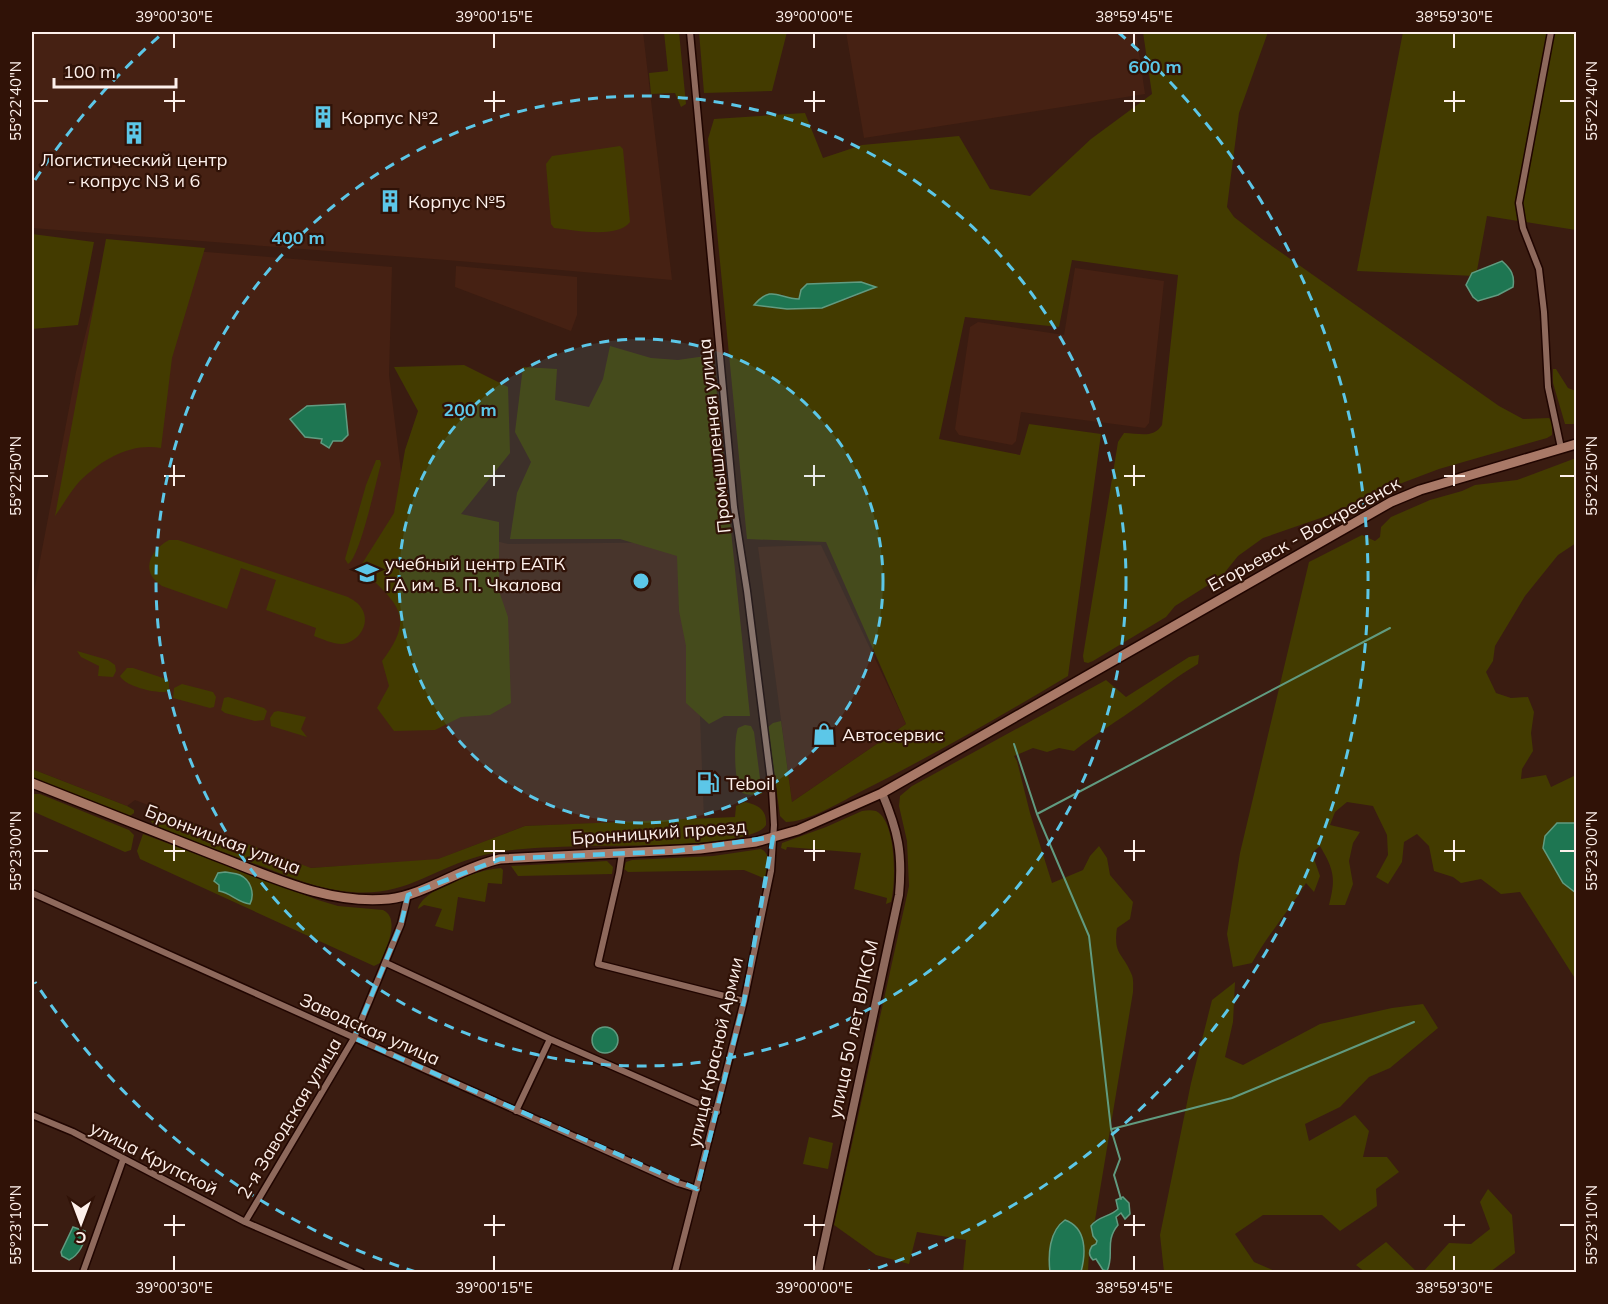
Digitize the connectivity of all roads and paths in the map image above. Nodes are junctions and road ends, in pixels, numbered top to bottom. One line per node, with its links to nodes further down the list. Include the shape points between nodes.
1 (690, 32): 8 (street, Промышленная улица, via 734,507 772,790)
2 (1551, 32): 4 (street, via 1519,203 1523,228 1539,269 1548,387)
3 (1576, 444): 4 (main road, Егорьевск - Воскресенск)
4 (1561, 448): 5 (main road, Егорьевск - Воскресенск, via 1391,502)
5 (1188, 618): 7 (main road, Бронницкий проезд)
6 (32, 784): 11 (main road, Бронницкая улица, via 320,893 360,900)
7 (882, 793): 8 (main road, Бронницкий проезд, via 824,820); 25 (street, улица 50 лет ВЛКСМ, via 899,840 899,895)
8 (773, 837): 9 (main road, Бронницкий проезд, via 728,847); 13 (street, улица Красной Армии, via 771,871)
9 (622, 853): 11 (main road, Бронницкий проезд, via 500,859); 13 (street, via 598,964)
10 (32, 893): 14 (street, Заводская улица)
11 (408, 895): 12 (street, 2-я Заводская улица)
12 (386, 963): 14 (street, 2-я Заводская улица); 15 (street)
13 (744, 1001): 17 (street, улица Красной Армии)
14 (354, 1038): 16 (street, Заводская улица); 21 (street, 2-я Заводская улица)
15 (550, 1039): 16 (street); 17 (street)
16 (516, 1111): 20 (street, Заводская улица)
17 (717, 1113): 20 (street, улица Красной Армии)
18 (32, 1115): 19 (street, улица Крупской)
19 (123, 1160): 21 (street, улица Крупской); 22 (street)
20 (697, 1189): 24 (street, улица Красной Армии)
21 (245, 1222): 23 (street, улица Крупской)
22 (83, 1272)
23 (361, 1272)
24 (675, 1272)
25 (818, 1272)

